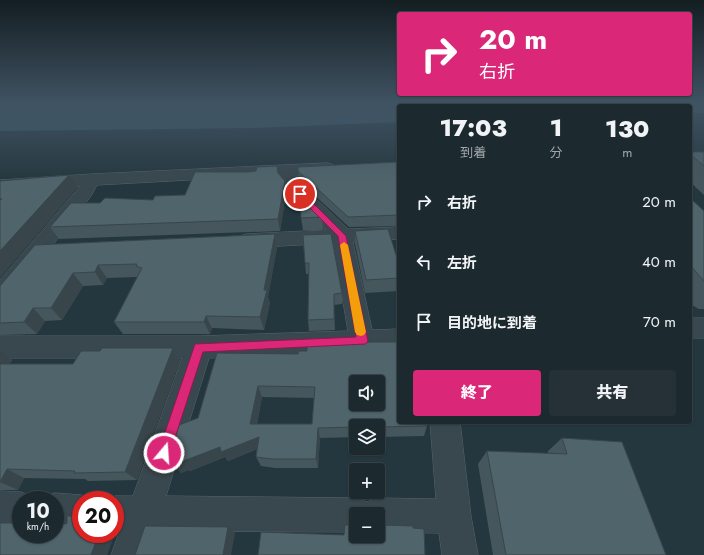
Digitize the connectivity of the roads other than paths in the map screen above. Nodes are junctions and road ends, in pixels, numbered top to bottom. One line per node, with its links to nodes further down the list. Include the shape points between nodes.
1 (344, 167): 2 (street)
2 (290, 169): 3 (street); 6 (street, via 290,184)
3 (92, 179): 4 (street); 9 (street, via 85,192)
4 (0, 185)
5 (397, 234): 6 (street)
6 (342, 236): 7 (street); 14 (street)
7 (226, 242)
8 (63, 248): 9 (street)
9 (39, 249): 10 (street)
10 (0, 296)
11 (692, 328): 12 (street)
12 (704, 328)
13 (397, 340): 14 (street)
14 (362, 341): 16 (street)
15 (0, 347): 16 (street)
16 (199, 347): 20 (street)
17 (445, 424): 23 (street)
18 (0, 508): 19 (street)
19 (12, 509)
20 (130, 513): 21 (street); 24 (street)
21 (349, 515)
22 (385, 516): 23 (street)
23 (454, 516): 25 (street)
24 (129, 555)
25 (460, 555)

